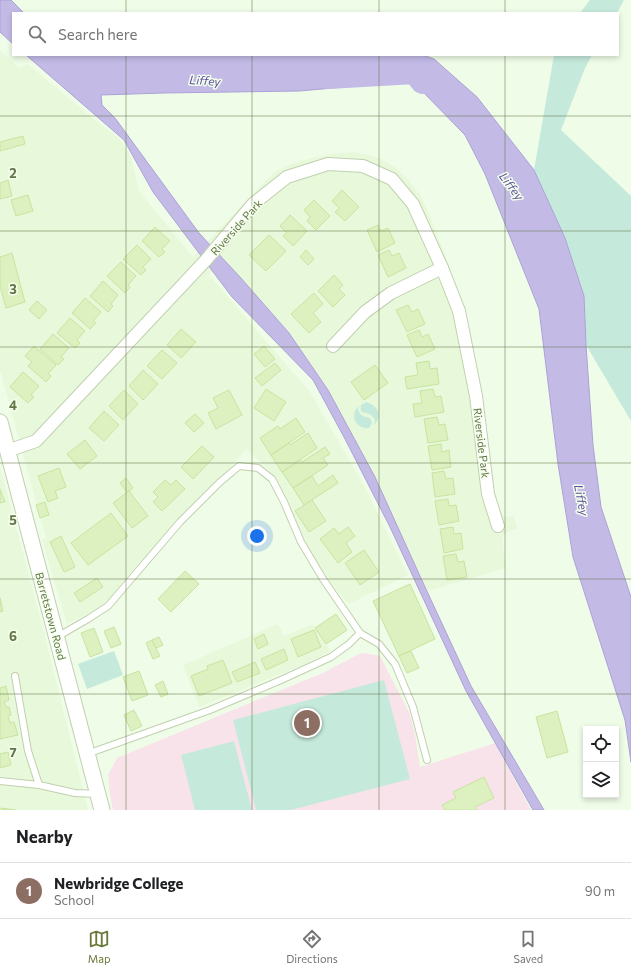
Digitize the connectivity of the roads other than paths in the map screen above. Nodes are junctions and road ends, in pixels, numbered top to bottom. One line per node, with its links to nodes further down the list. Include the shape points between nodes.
1 (442, 268): 2 (street, via 391,292 365,312); 4 (street, Riverside Park, via 413,204 392,179 363,166 328,164 287,177 253,204 206,260 36,441); 5 (street, Riverside Park, via 459,311 476,396 488,494)
2 (333, 346)
3 (0, 422): 4 (street, Barretstown Road)
4 (7, 451): 7 (street, Barretstown Road)
5 (498, 526)
6 (360, 633): 7 (lane, via 301,542 272,479 258,468 239,466 180,522 108,606); 9 (lane, via 350,644 331,657 310,667 210,710); 10 (lane, via 379,644 395,664 412,707)
7 (57, 637): 9 (street, Barretstown Road)
8 (15, 676): 12 (lane, via 28,751)
9 (88, 754): 13 (street, Barretstown Road)
10 (427, 760)
11 (0, 781): 12 (lane)
12 (39, 785): 13 (lane, via 75,793)
13 (98, 794): 14 (street, Barretstown Road)
14 (102, 810)

